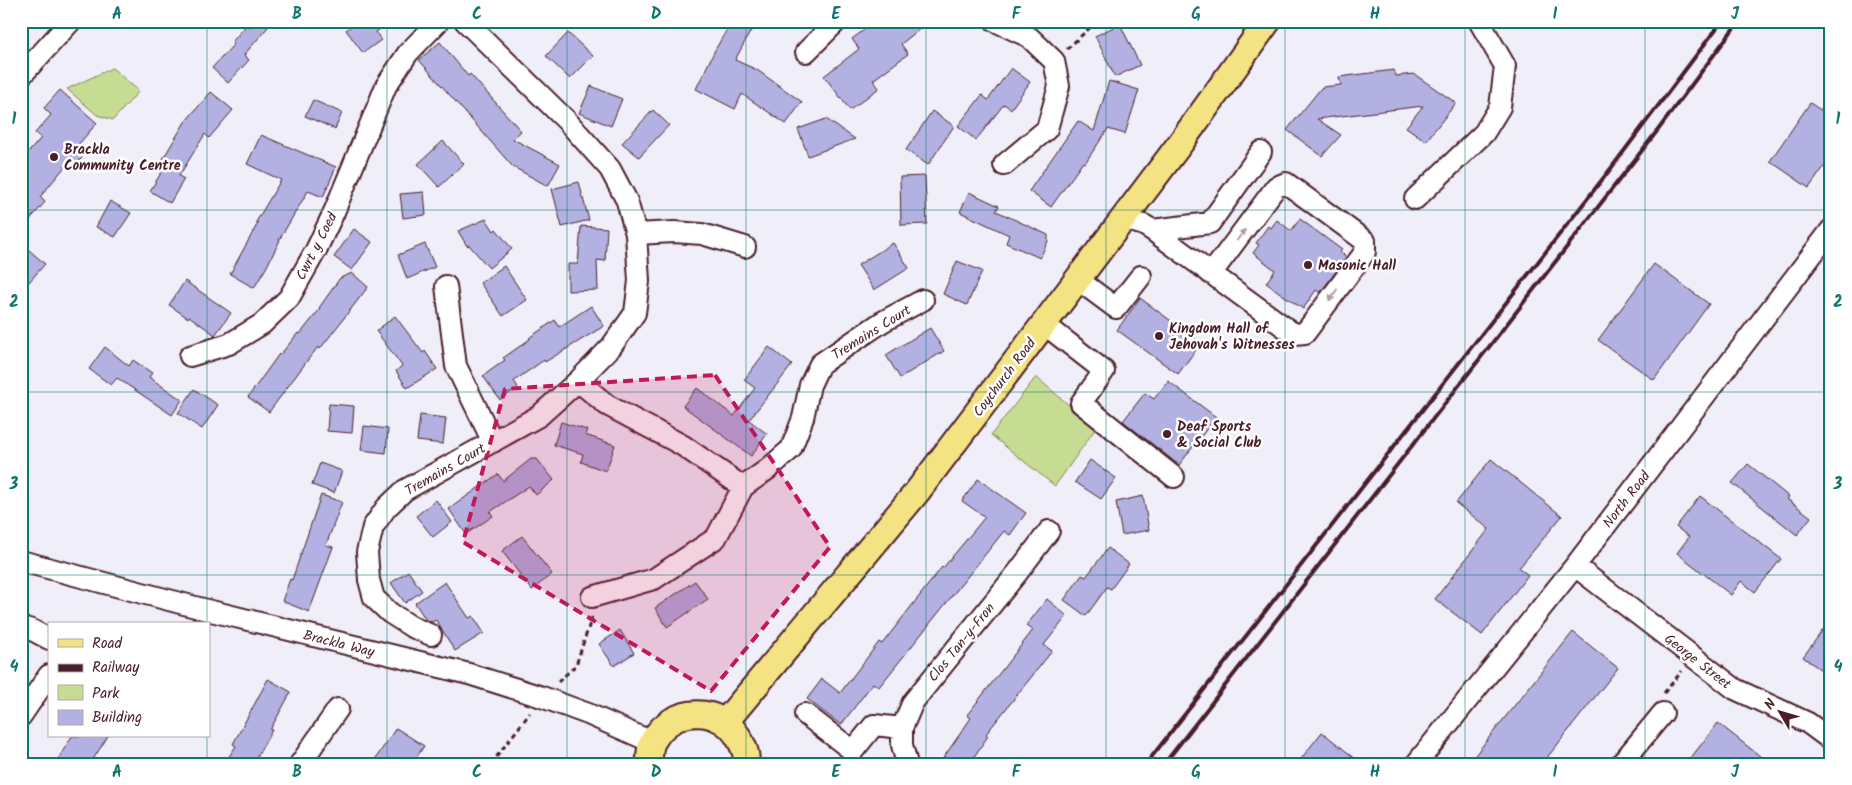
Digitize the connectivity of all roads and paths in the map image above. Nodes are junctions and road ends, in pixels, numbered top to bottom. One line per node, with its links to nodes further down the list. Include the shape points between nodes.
1 (71, 21): 11 (street)
2 (439, 21): 26 (street, Cwrt y Coed, via 408,52 386,86 334,212 290,298 262,324 229,344)
3 (466, 21): 18 (street, Tremains Court, via 567,121 610,169 627,201)
4 (838, 21): 9 (street)
5 (995, 21): 10 (street, via 1029,37)
6 (1097, 21): 10 (path)
7 (1268, 21): 15 (main road, Coychurch Road)
8 (1479, 21): 14 (street, via 1505,66 1500,106 1484,133)
9 (806, 52)
10 (1054, 61): 13 (street, via 1059,86 1047,129)
11 (21, 76)
12 (1261, 152): 16 (street, via 1210,223)
13 (1004, 165)
14 (1415, 199)
15 (1123, 219): 16 (street, via 1144,224); 22 (main road, Coychurch Road)
16 (1152, 230): 20 (street)
17 (1831, 230): 33 (street, North Road)
18 (636, 234): 19 (street, via 702,234); 27 (street, Tremains Court, via 639,281 635,313 611,347)
19 (745, 246)
20 (1211, 274): 20 (street, one-way to 20, via 1276,187 1286,183 1365,241 1365,252 1304,333 1294,334)
21 (1141, 276): 22 (street, via 1116,308)
22 (1078, 279): 25 (main road, Coychurch Road)
23 (446, 286): 28 (street, Tremains Court, via 456,366)
24 (923, 300): 30 (street, Tremains Court, via 882,322 820,364 810,385 803,418 791,449)
25 (1044, 324): 29 (street, via 1104,371 1081,403); 45 (main road, Coychurch Road, via 917,492)
26 (190, 356)
27 (578, 381): 28 (street, Tremains Court, via 539,416); 30 (street, via 607,405 682,445)
28 (492, 442): 36 (street, Tremains Court, via 405,490 386,508 373,527 367,552 374,598 412,628)
29 (1174, 477)
30 (744, 487): 34 (street, Tremains Court, via 716,538 654,579)
31 (1049, 531): 46 (street, Clos Tan-y-Fron, via 913,702)
32 (21, 561): 40 (street, Brackla Way, via 203,610 469,674)
33 (1575, 566): 38 (street, George Street); 54 (street, North Road)
34 (592, 597): 40 (path, via 593,615 576,665)
35 (21, 627): 37 (street)
36 (431, 635)
37 (48, 638)
38 (1693, 657): 42 (path, via 1658,701); 47 (street, George Street, via 1735,689 1808,723)
39 (48, 676): 44 (street)
40 (542, 697): 48 (street, Brackla Way, via 588,714); 51 (path)
41 (338, 710): 50 (street)
42 (1663, 713): 55 (street)
43 (805, 714): 49 (street)
44 (21, 716)
45 (726, 722): 48 (main road, via 705,714 684,715 666,724); 52 (main road, via 740,739 747,755)
46 (902, 728): 49 (street, via 874,725); 53 (street, Clos Tan-y-Fron)
47 (1831, 740)
48 (651, 753)
49 (855, 757)
50 (300, 764)
51 (491, 764)
52 (746, 764)
53 (907, 764)
54 (1416, 764)
55 (1621, 764)

